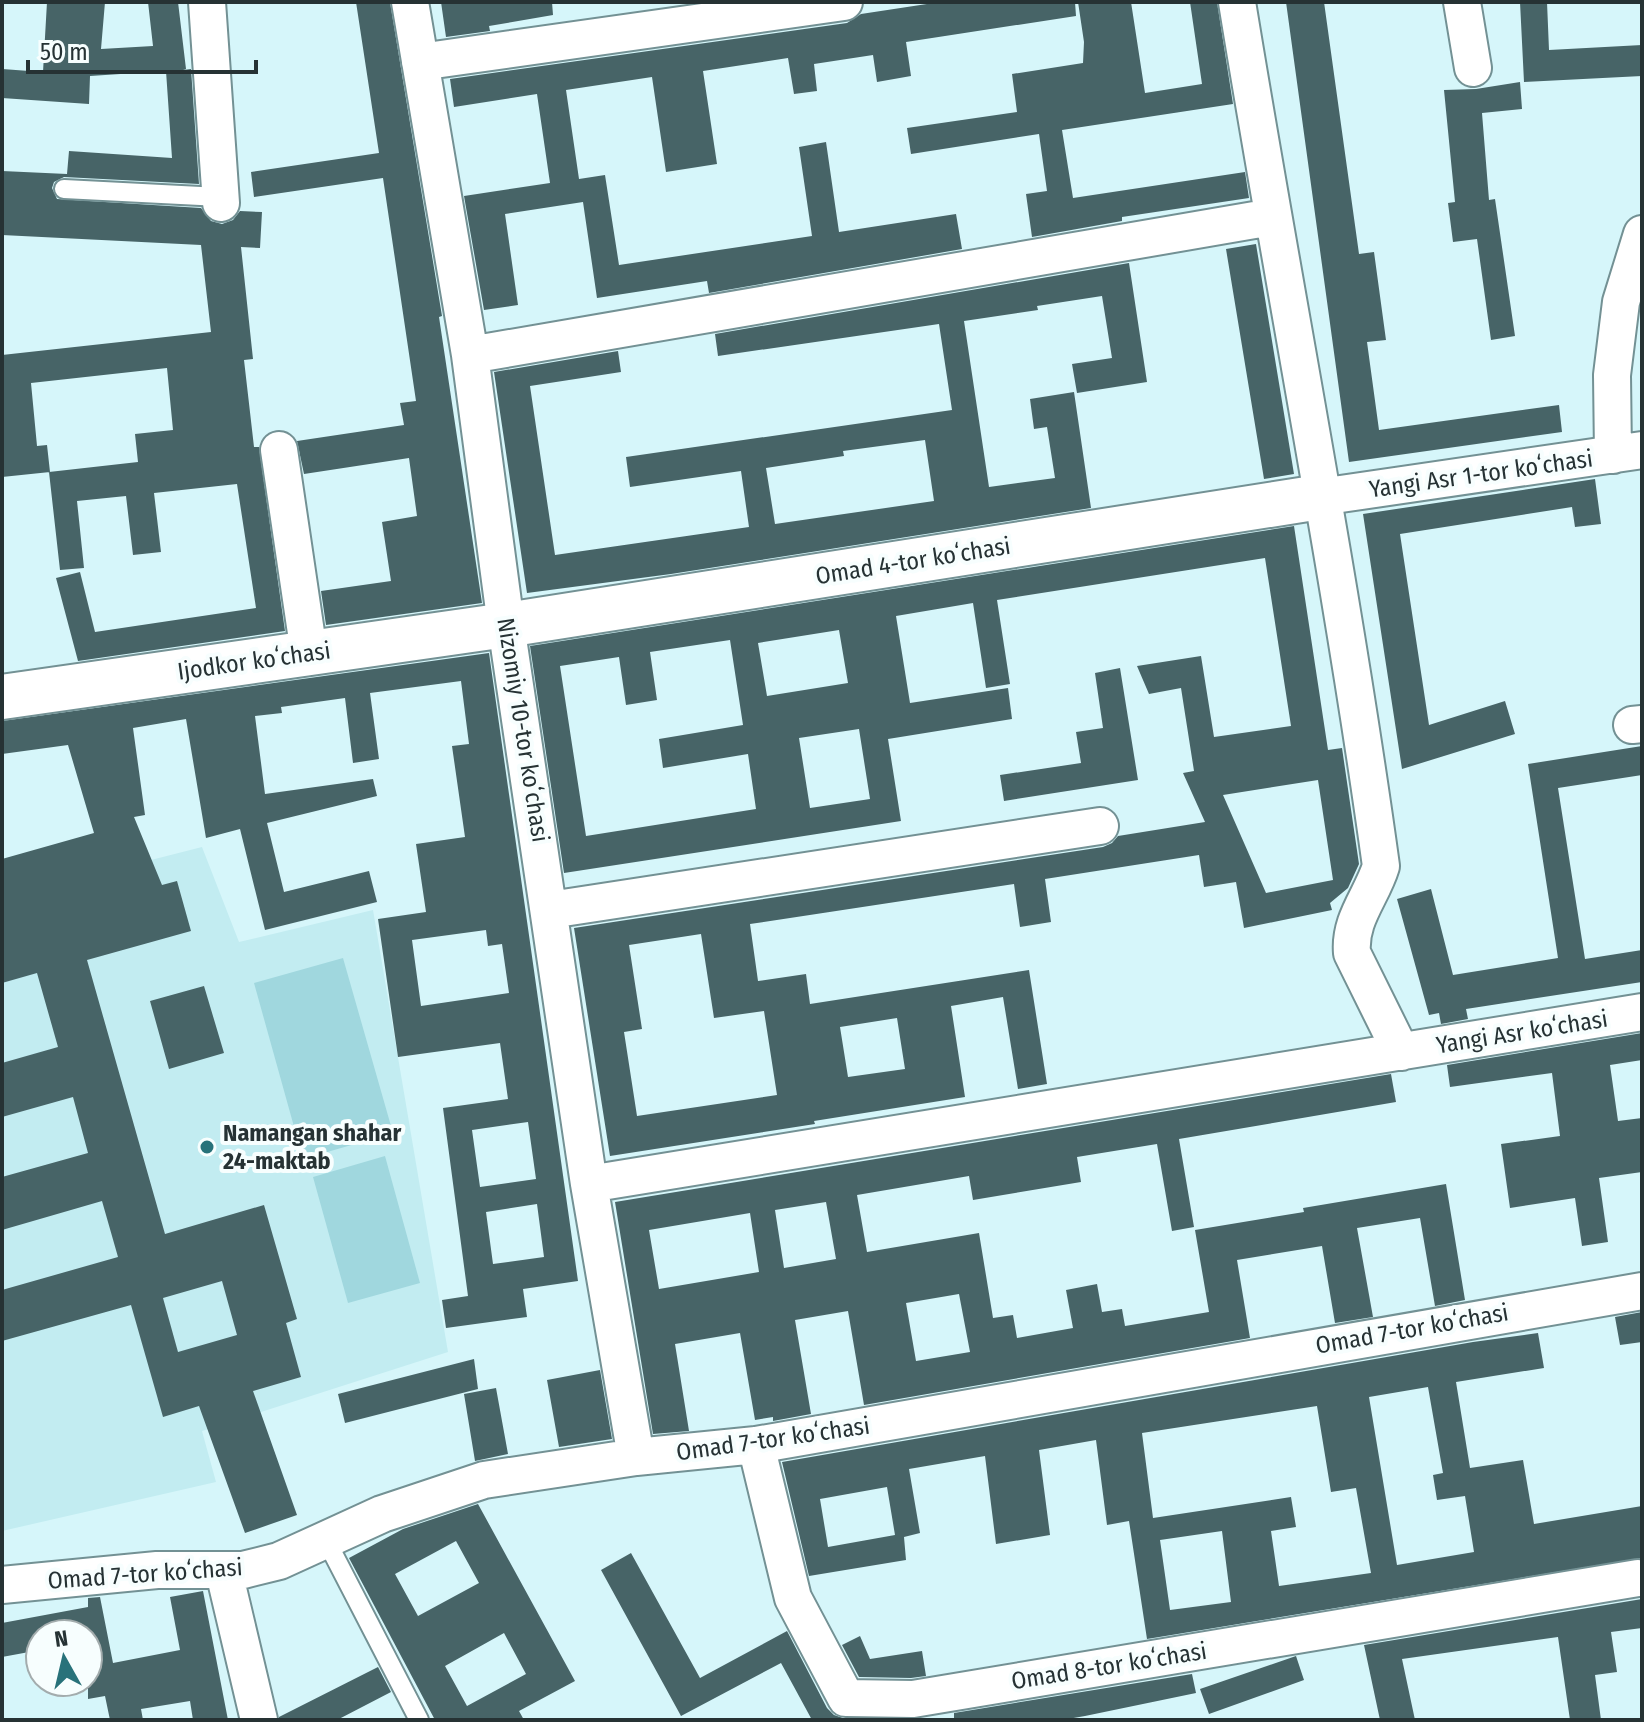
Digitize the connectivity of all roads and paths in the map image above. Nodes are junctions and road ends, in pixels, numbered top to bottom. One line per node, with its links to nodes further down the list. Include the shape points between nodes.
1 (207, 2): 9 (street)
2 (410, 2): 6 (street, Nizomiy 10-tor koʻchasi)
3 (844, 2): 6 (street)
4 (1237, 2): 10 (street)
5 (1462, 2): 7 (street)
6 (420, 62): 12 (street, Nizomiy 10-tor koʻchasi)
7 (1473, 68)
8 (64, 189): 9 (lane)
9 (220, 200)
10 (1272, 217): 12 (street); 15 (street)
11 (1642, 234): 14 (street, via 1621,302 1612,375)
12 (470, 355): 16 (street, Nizomiy 10-tor koʻchasi)
13 (279, 450): 17 (street)
14 (1627, 453): 15 (street, Yangi Asr 1-tor koʻchasi)
15 (1320, 497): 16 (street, Omad 4-tor koʻchasi); 22 (street, via 1357,693 1381,866 1355,922 1352,953)
16 (506, 625): 17 (street, Ijodkor koʻchasi); 20 (street, Nizomiy 10-tor koʻchasi)
17 (309, 653): 18 (street, Ijodkor koʻchasi)
18 (2, 697)
19 (1100, 826): 20 (street)
20 (550, 910): 23 (street, Nizomiy 10-tor koʻchasi)
21 (1642, 1012): 22 (street, Yangi Asr koʻchasi)
22 (1401, 1052): 23 (street, Yangi Asr koʻchasi)
23 (589, 1184): 26 (street, Nizomiy 10-tor koʻchasi)
24 (1642, 1291): 25 (street, Omad 7-tor koʻchasi)
25 (756, 1445): 26 (street, Omad 7-tor koʻchasi); 31 (street, Omad 8-tor koʻchasi, via 793,1598)
26 (636, 1457): 27 (street, Omad 7-tor koʻchasi, via 484,1480 382,1514)
27 (326, 1540): 28 (street, Omad 7-tor koʻchasi, via 279,1561); 33 (lane)
28 (224, 1572): 30 (street, Omad 7-tor koʻchasi, via 157,1570); 32 (street)
29 (1638, 1578): 31 (street, Omad 8-tor koʻchasi)
30 (2, 1585)
31 (852, 1709)
32 (259, 1720)
33 (419, 1720)

